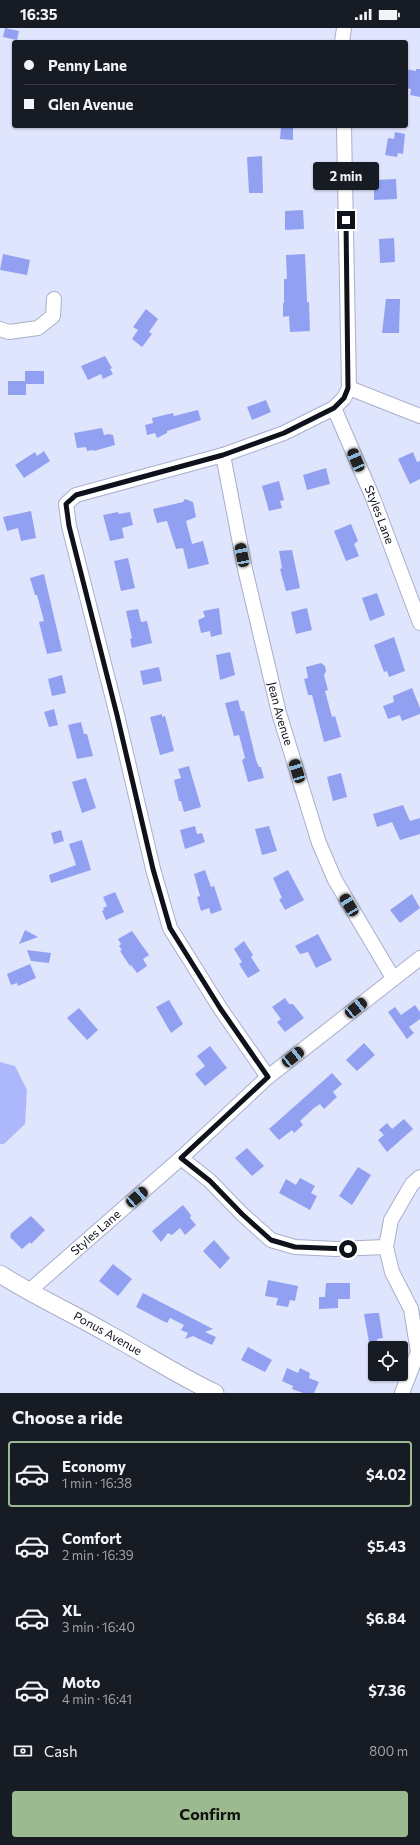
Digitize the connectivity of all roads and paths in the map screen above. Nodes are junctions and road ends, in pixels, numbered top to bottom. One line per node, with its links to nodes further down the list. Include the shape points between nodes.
1 (344, 28): 2 (street)
2 (342, 40)
3 (344, 128): 6 (street)
4 (54, 299): 5 (street, via 53,316 38,328 9,332)
5 (0, 329)
6 (348, 388): 7 (street, via 344,398); 8 (street)
7 (334, 408): 9 (street, via 284,433); 10 (street, Styles Lane)
8 (420, 416)
9 (223, 455): 12 (street, Jean Avenue, via 245,569 279,713 319,843 334,880); 13 (street, via 76,495 66,504 69,526 153,869 170,928 220,1008)
10 (420, 623)
11 (420, 958): 12 (street, Styles Lane)
12 (393, 978): 13 (street, Styles Lane)
13 (268, 1077): 14 (street, Styles Lane)
14 (181, 1158): 16 (street, via 210,1181 271,1240 295,1247); 18 (street, Styles Lane)
15 (420, 1177): 16 (street, via 412,1184 391,1220)
16 (386, 1247): 20 (street, via 392,1272 412,1309 418,1352)
17 (0, 1274): 18 (street, Ponus Avenue)
18 (28, 1292): 19 (street, Ponus Avenue)
19 (215, 1393)
20 (402, 1393)

